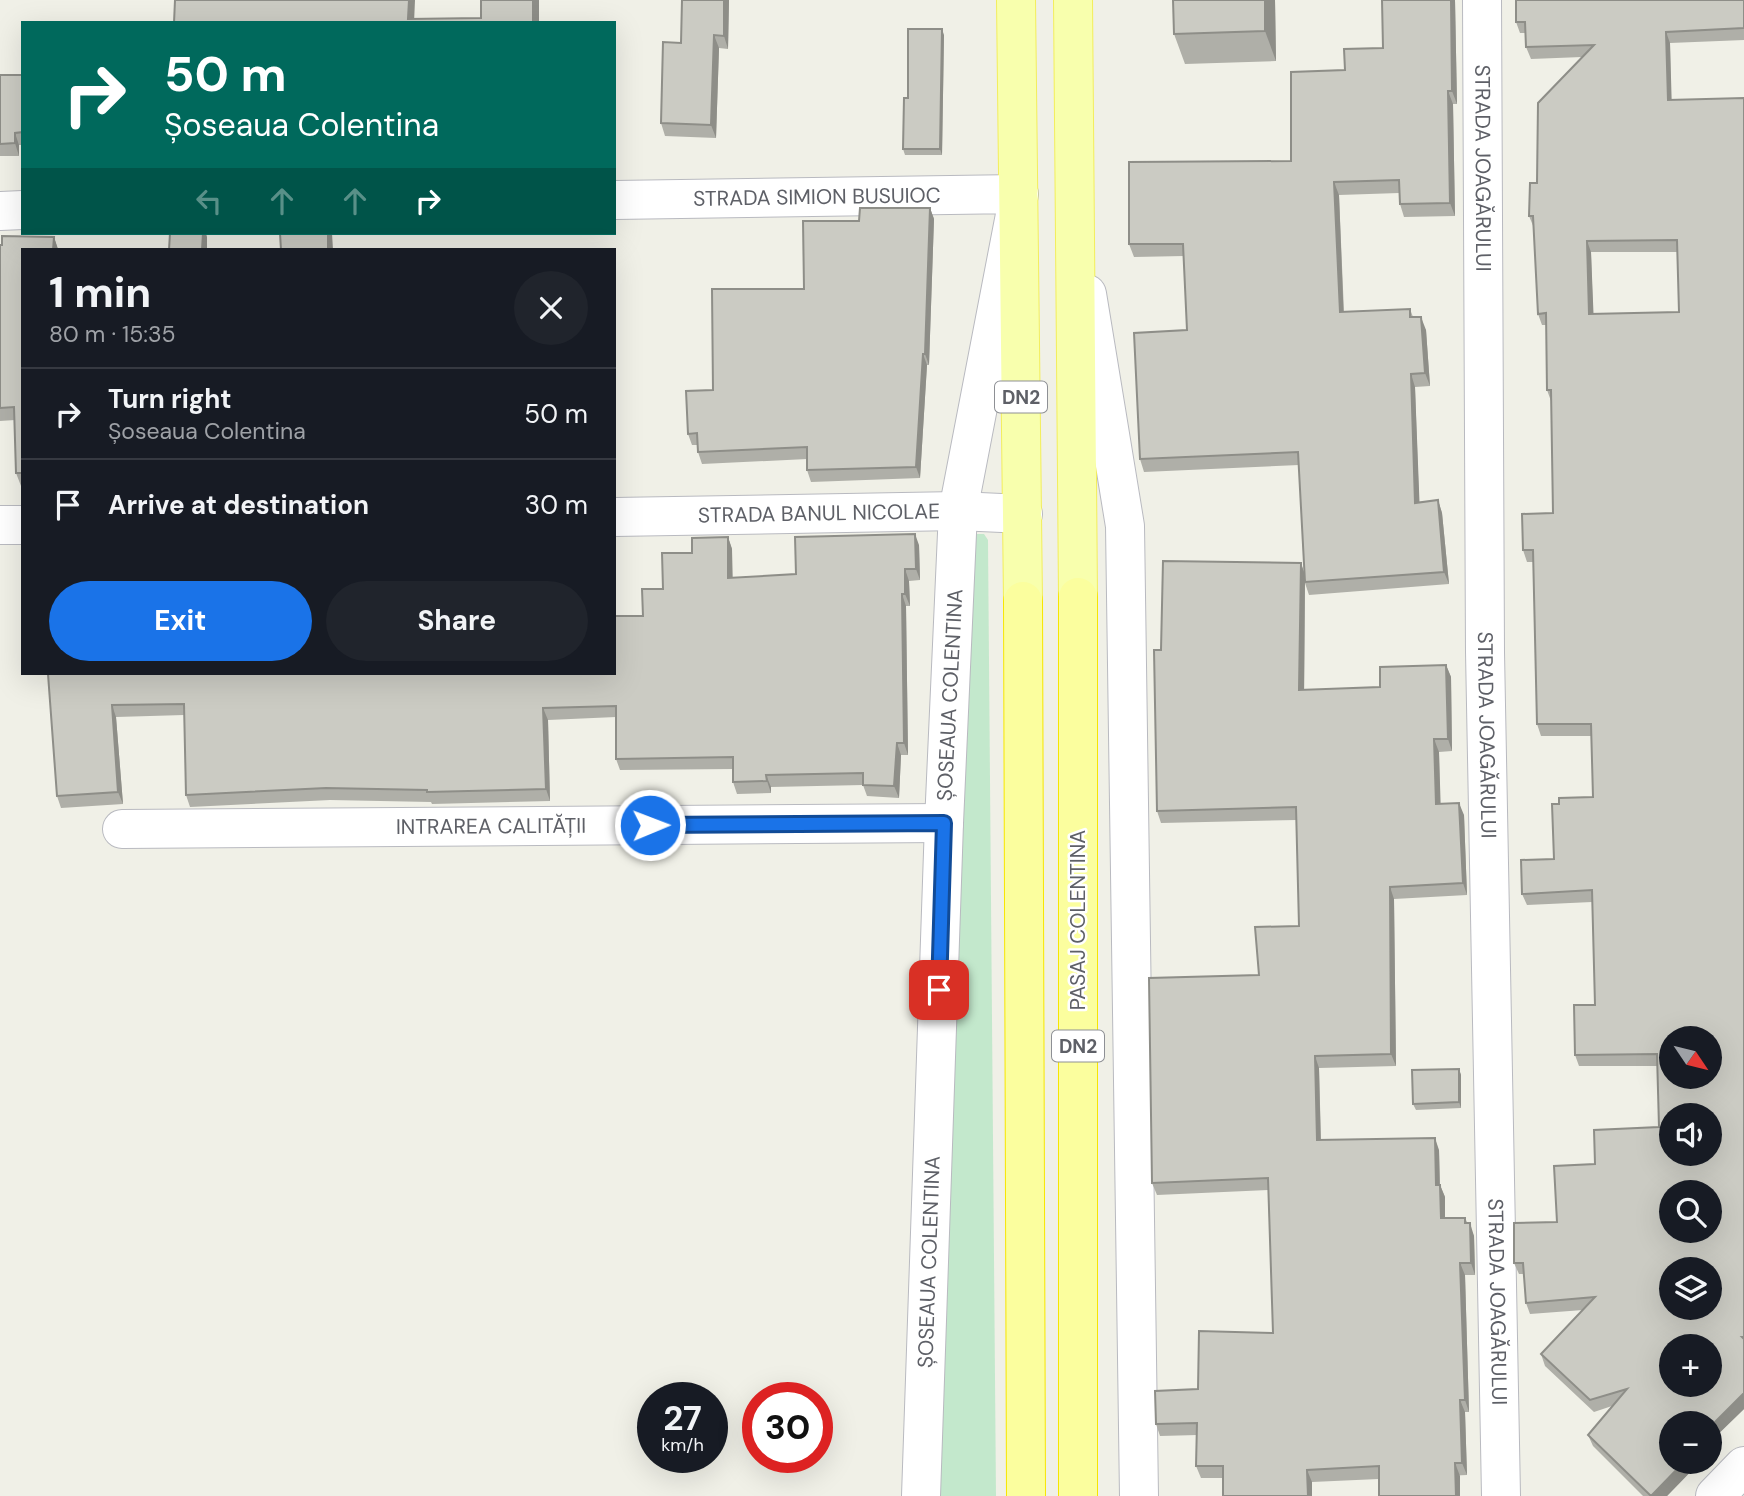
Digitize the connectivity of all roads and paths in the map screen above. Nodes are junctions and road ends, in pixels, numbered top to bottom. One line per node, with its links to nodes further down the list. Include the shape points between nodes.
1 (1016, 0): 4 (main road, ȘOSEAUA COLENTINA / DN2)
2 (1073, 0): 8 (main road, DN2)
3 (1482, 0): 19 (street, STRADA JOAGĂRULUI, via 1485,652)
4 (1019, 194): 5 (street, STRADA SIMION BUSUIOC); 9 (street, ȘOSEAUA COLENTINA); 10 (main road, ȘOSEAUA COLENTINA / DN2)
5 (616, 200)
6 (21, 210): 7 (street)
7 (0, 211)
8 (1076, 229): 14 (main road, DN2); 23 (street, via 1125,526)
9 (958, 511): 10 (street, STRADA BANUL NICOLAE); 11 (street, STRADA BANUL NICOLAE); 16 (street, ȘOSEAUA COLENTINA)
10 (1023, 514): 15 (main road, ȘOSEAUA COLENTINA / DN2)
11 (616, 517)
12 (0, 525): 13 (street)
13 (21, 525)
14 (1078, 597): 22 (highway, PASAJ COLENTINA / DN2)
15 (1023, 601): 21 (highway, DN2)
16 (944, 823): 17 (street, INTRAREA CALITĂȚII); 20 (street, ȘOSEAUA COLENTINA)
17 (122, 829)
18 (1744, 1466): 25 (street)
19 (1501, 1483): 24 (street, STRADA JOAGĂRULUI)
20 (921, 1496)
21 (1026, 1496)
22 (1078, 1496)
23 (1139, 1496)
24 (1530, 1496)
25 (1715, 1496)

